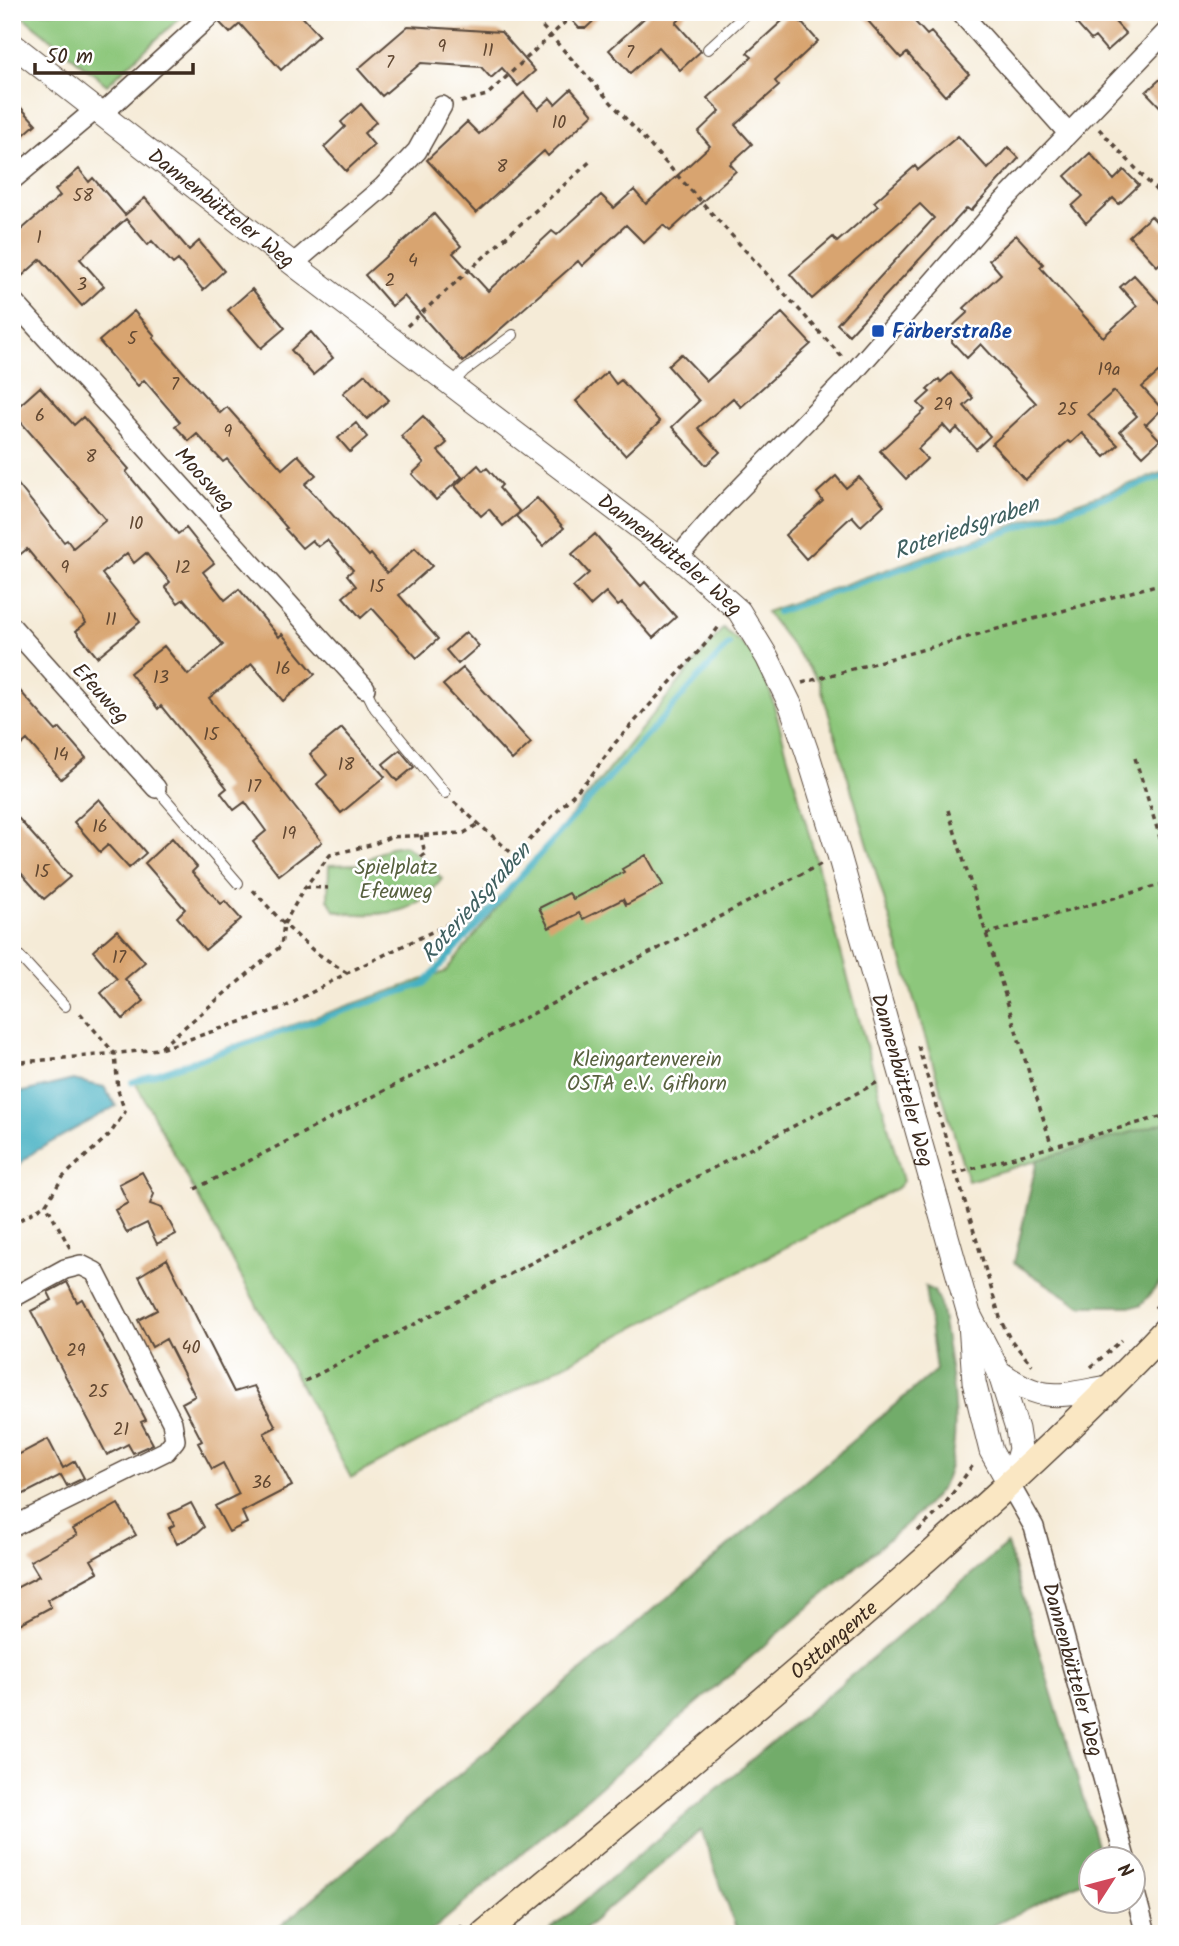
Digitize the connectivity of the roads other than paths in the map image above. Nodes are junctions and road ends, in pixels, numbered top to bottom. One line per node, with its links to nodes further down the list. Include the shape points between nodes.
1 (214, 12): 8 (street)
2 (748, 12): 6 (lane)
3 (960, 12): 9 (street)
4 (1167, 31): 9 (street)
5 (12, 44): 8 (street, Dannenbütteler Weg)
6 (708, 49)
7 (442, 106): 11 (street, via 417,151 383,187)
8 (98, 113): 10 (street); 11 (street, Dannenbütteler Weg)
9 (1068, 133): 15 (street, via 855,371)
10 (12, 180)
11 (293, 264): 14 (street, Dannenbütteler Weg)
12 (12, 300): 17 (street, Moosweg)
13 (513, 335): 14 (lane)
14 (452, 384): 15 (street, Dannenbütteler Weg)
15 (678, 557): 24 (street, Dannenbütteler Weg, via 739,611 791,706 839,855)
16 (12, 627): 18 (street, Efeuweg)
17 (365, 688): 19 (lane, via 375,708)
18 (156, 788): 20 (lane)
19 (445, 793)
20 (238, 883)
21 (12, 948): 22 (lane)
22 (65, 1006)
23 (12, 1298): 29 (street, via 65,1269 81,1265 95,1272 172,1422 175,1440 166,1451)
24 (969, 1314): 26 (street, Dannenbütteler Weg); 28 (street, Dannenbütteler Weg, via 974,1382 991,1451)
25 (1158, 1322): 27 (main road, Osttangente)
26 (999, 1372): 27 (street, via 1023,1388 1052,1396); 28 (street, Dannenbütteler Weg, via 1020,1449)
27 (1112, 1386): 28 (main road, Osttangente)
28 (1010, 1485): 30 (street, Dannenbütteler Weg, via 1034,1527); 32 (main road, Osttangente, via 809,1662)
29 (12, 1527)
30 (1121, 1844)
31 (1140, 1914): 33 (street)
32 (473, 1929)
33 (1146, 1934)

